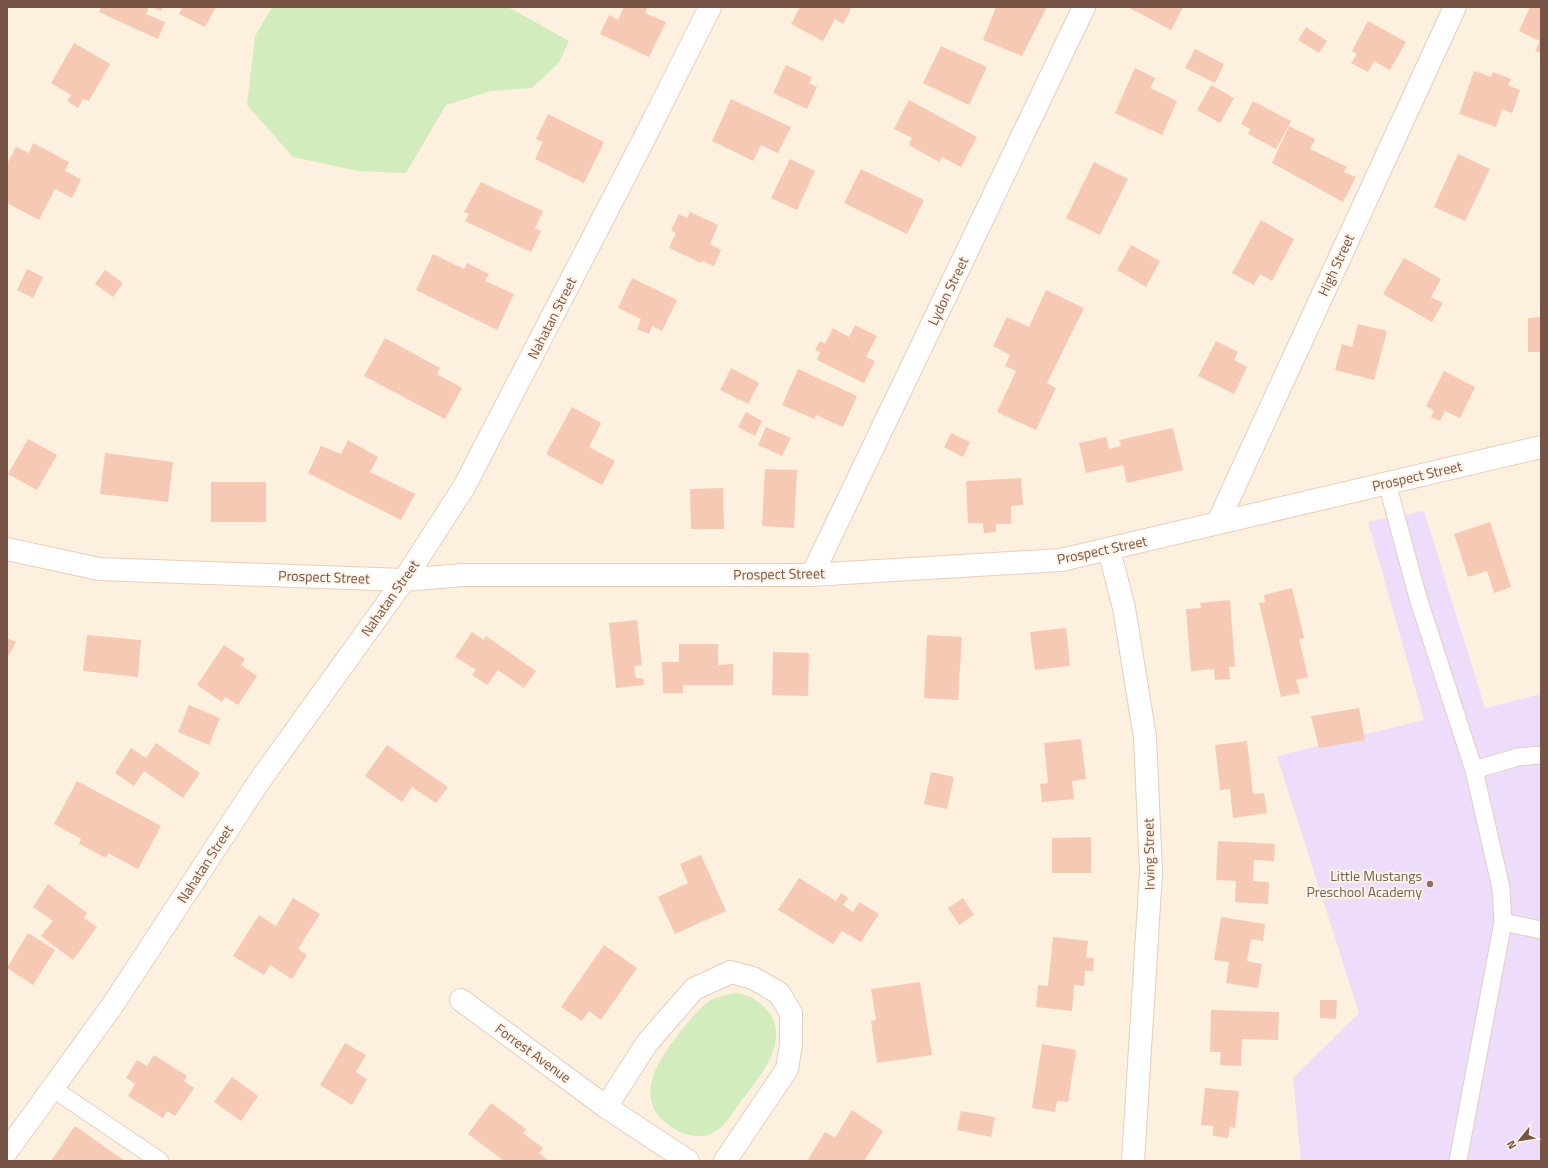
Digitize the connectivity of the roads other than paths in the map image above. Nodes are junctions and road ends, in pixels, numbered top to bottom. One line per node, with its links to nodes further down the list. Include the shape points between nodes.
1 (710, 7): 10 (street, Nahatan Street, via 464,487)
2 (1084, 7): 9 (street, Lydon Street)
3 (1455, 7): 6 (street, High Street)
4 (1541, 447): 5 (street, Prospect Street)
5 (1387, 483): 6 (street, Prospect Street); 12 (lane, via 1418,598)
6 (1218, 522): 8 (street, Prospect Street)
7 (7, 549): 10 (street, Prospect Street, via 99,569)
8 (1109, 550): 9 (street, Prospect Street, via 1061,560); 22 (street, Irving Street, via 1124,608 1145,738 1151,872)
9 (812, 574): 10 (street, Prospect Street, via 463,575)
10 (404, 580): 16 (street, Nahatan Street, via 258,783 112,1006)
11 (1541, 755): 12 (lane, via 1518,758)
12 (1474, 770): 13 (lane, via 1501,888)
13 (1503, 922): 14 (lane); 23 (lane)
14 (1541, 930)
15 (461, 1000): 17 (street, Forrest Avenue)
16 (52, 1088): 18 (street, Nahatan Street); 19 (lane)
17 (606, 1107): 20 (street, Forrest Avenue); 21 (street, via 647,1043 694,989 732,972 753,978 780,993 791,1013 790,1050 787,1069)
18 (7, 1151)
19 (160, 1161)
20 (688, 1161)
21 (725, 1161)
22 (1133, 1161)
23 (1458, 1161)

